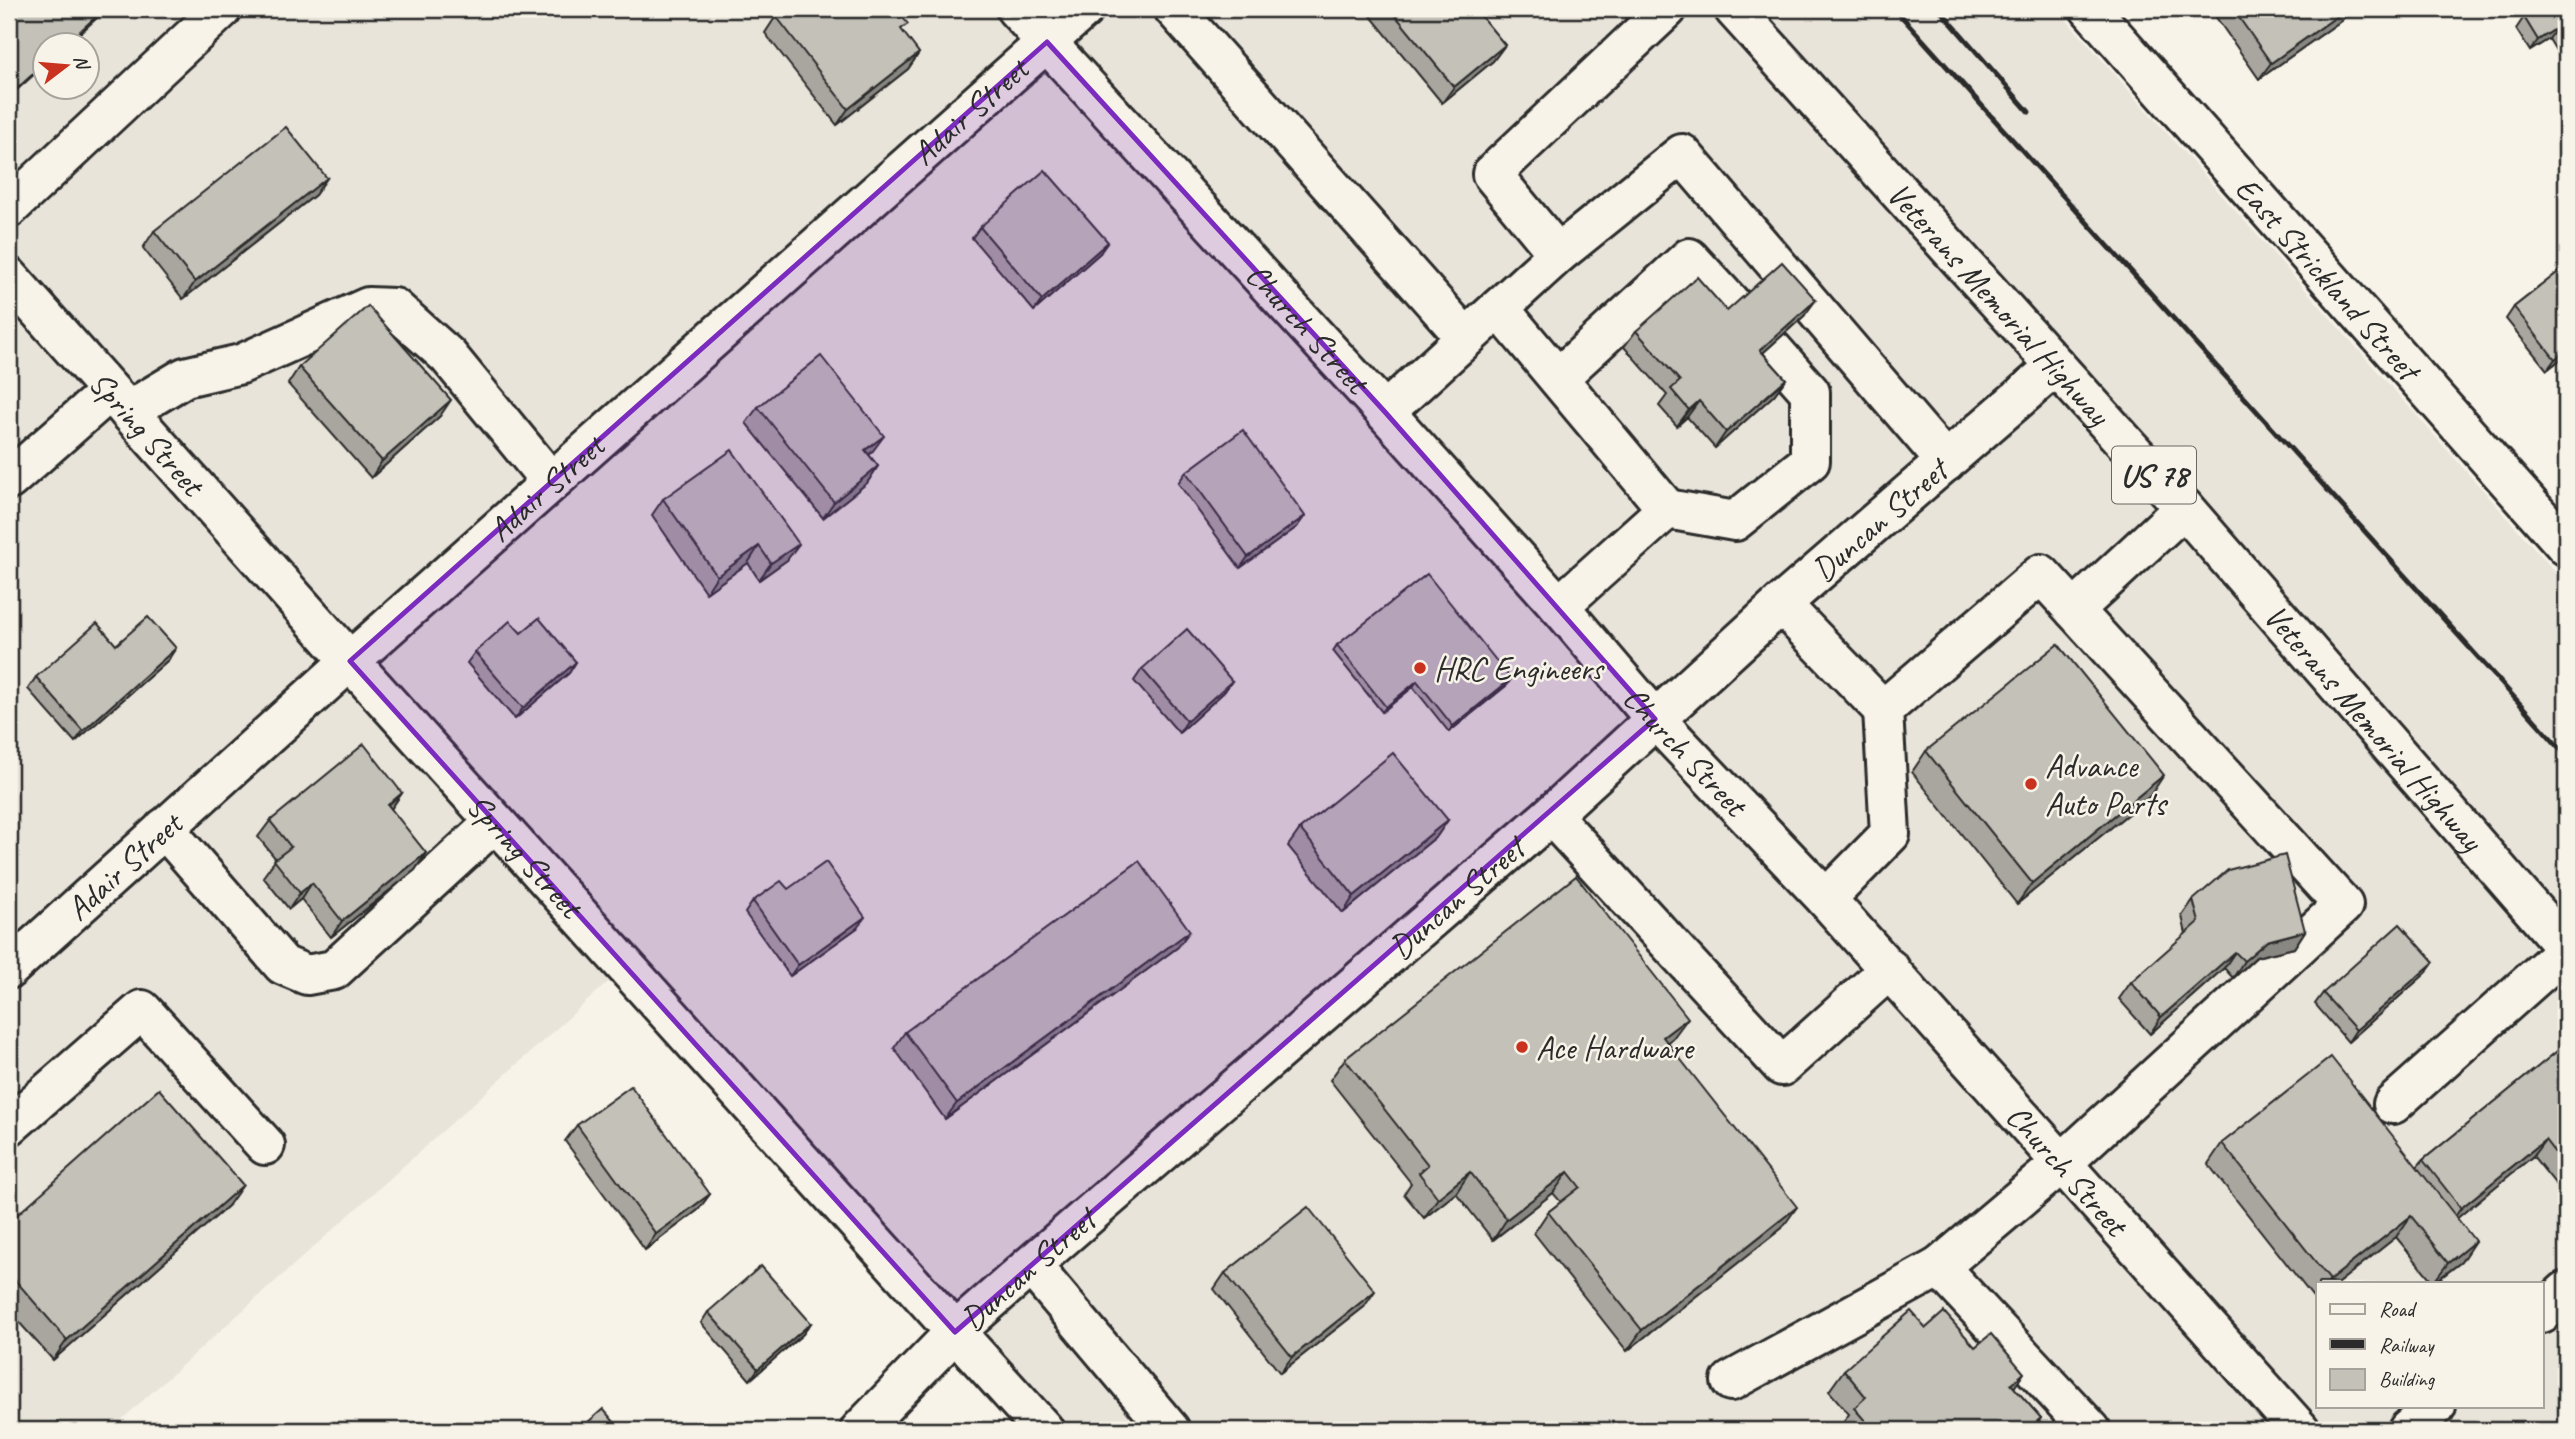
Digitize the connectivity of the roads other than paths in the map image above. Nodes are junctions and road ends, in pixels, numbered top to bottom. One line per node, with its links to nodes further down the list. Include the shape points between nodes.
1 (222, 9): 9 (street)
2 (1016, 9): 8 (street, Church Street)
3 (1084, 9): 8 (street, Adair Street)
4 (1174, 9): 14 (street)
5 (1667, 9): 10 (street, via 1492,174)
6 (1734, 9): 16 (street, Veterans Memorial Highway / US 78)
7 (2090, 9): 25 (street, East Strickland Street)
8 (1047, 42): 19 (street, Church Street); 22 (street, Adair Street)
9 (9, 208)
10 (1558, 254): 12 (street); 20 (street, via 1682,154)
11 (9, 277): 18 (street, Spring Street)
12 (1499, 308): 14 (street); 17 (street)
13 (1735, 308): 17 (street, via 1689,258)
14 (1466, 338): 19 (street)
15 (1773, 350): 24 (street, via 1810,392 1810,461 1735,521)
16 (2056, 366): 20 (street, Duncan Street); 23 (street, Veterans Memorial Highway / US 78)
17 (1558, 378): 24 (street)
18 (119, 401): 21 (street); 22 (street, via 185,377 241,364 368,307 394,308 447,356); 29 (street, Spring Street)
19 (1385, 412): 27 (street, Church Street)
20 (1946, 462): 26 (street, Duncan Street)
21 (9, 480)
22 (551, 482): 29 (street, Adair Street)
23 (2184, 508): 28 (street); 36 (street, Veterans Memorial Highway / US 78)
24 (1667, 509): 27 (street)
25 (2566, 547)
26 (1781, 604): 30 (street); 31 (street, Duncan Street)
27 (1559, 606): 31 (street, Church Street)
28 (2074, 610): 30 (street, via 2041,574); 42 (street, via 2343,905)
29 (350, 660): 33 (street, Spring Street); 34 (street, Adair Street)
30 (1883, 710): 35 (street, via 1890,834)
31 (1654, 719): 32 (street, Duncan Street); 35 (street, Church Street)
32 (1551, 815): 38 (street, via 1782,1066); 43 (street, Duncan Street)
33 (495, 822): 34 (street, via 334,970 307,975 283,965); 47 (street, Spring Street)
34 (164, 828): 37 (street, Adair Street)
35 (1826, 898): 38 (street, Church Street)
36 (2566, 949): 39 (street)
37 (9, 969)
38 (1890, 969): 42 (street, Church Street)
39 (2393, 1104)
40 (9, 1126): 41 (street, via 142,1010)
41 (265, 1146)
42 (2062, 1163): 44 (street); 54 (street, Church Street)
43 (1031, 1265): 47 (street, Duncan Street); 52 (street)
44 (1939, 1267): 48 (street); 53 (street)
45 (2566, 1292): 46 (street)
46 (2544, 1311)
47 (956, 1332): 50 (street, Duncan Street); 51 (street, Spring Street)
48 (1731, 1381)
49 (2434, 1408): 55 (street)
50 (860, 1430)
51 (1044, 1430)
52 (1170, 1430)
53 (2091, 1430)
54 (2300, 1430)
55 (2408, 1430)

